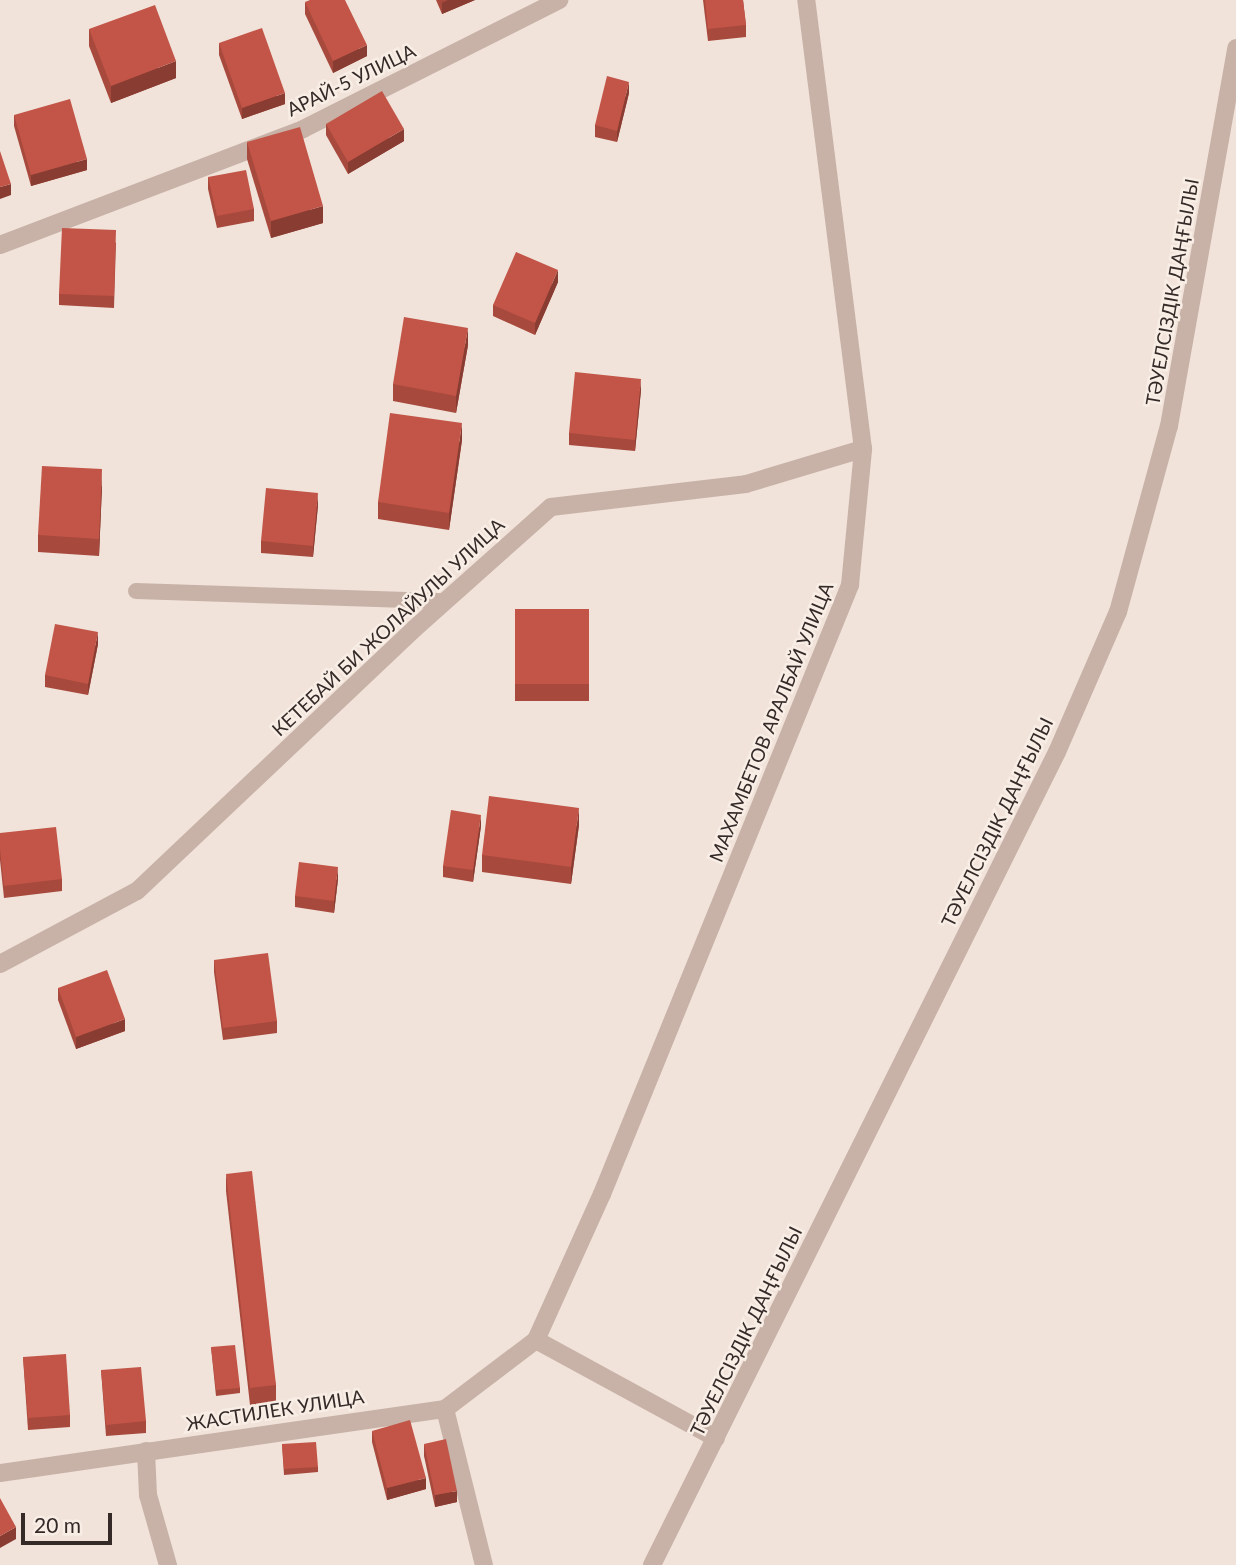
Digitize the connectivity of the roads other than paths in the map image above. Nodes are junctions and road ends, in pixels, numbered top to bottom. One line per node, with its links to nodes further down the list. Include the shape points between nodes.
1 (559, 0): 4 (street, АРАЙ-5 УЛИЦА, via 303,129)
2 (806, 0): 5 (street, МАХАМБЕТОВ АРАЛБАЙ УЛИЦА)
3 (1236, 48): 11 (street, ТӘУЕЛСІЗДІК ДАҢҒЫЛЫ, via 1169,426 1118,612 1056,752)
4 (0, 245)
5 (863, 449): 7 (street, КЕТЕБАЙ БИ ЖОЛАЙУЛЫ УЛИЦА, via 746,484 551,507); 9 (street, МАХАМБЕТОВ АРАЛБАЙ УЛИЦА, via 850,585 608,1181)
6 (136, 591): 7 (lane)
7 (445, 601): 8 (street, КЕТЕБАЙ БИ ЖОЛАЙУЛЫ УЛИЦА, via 137,891)
8 (0, 964)
9 (536, 1340): 10 (street, ЖАСТИЛЕК УЛИЦА); 11 (street)
10 (445, 1409): 12 (street, ЖАСТИЛЕК УЛИЦА); 15 (street)
11 (716, 1438): 16 (street, ТӘУЕЛСІЗДІК ДАҢҒЫЛЫ)
12 (146, 1451): 13 (street, ЖАСТИЛЕК УЛИЦА); 14 (street, via 148,1495)
13 (0, 1473)
14 (168, 1565)
15 (484, 1565)
16 (652, 1565)

